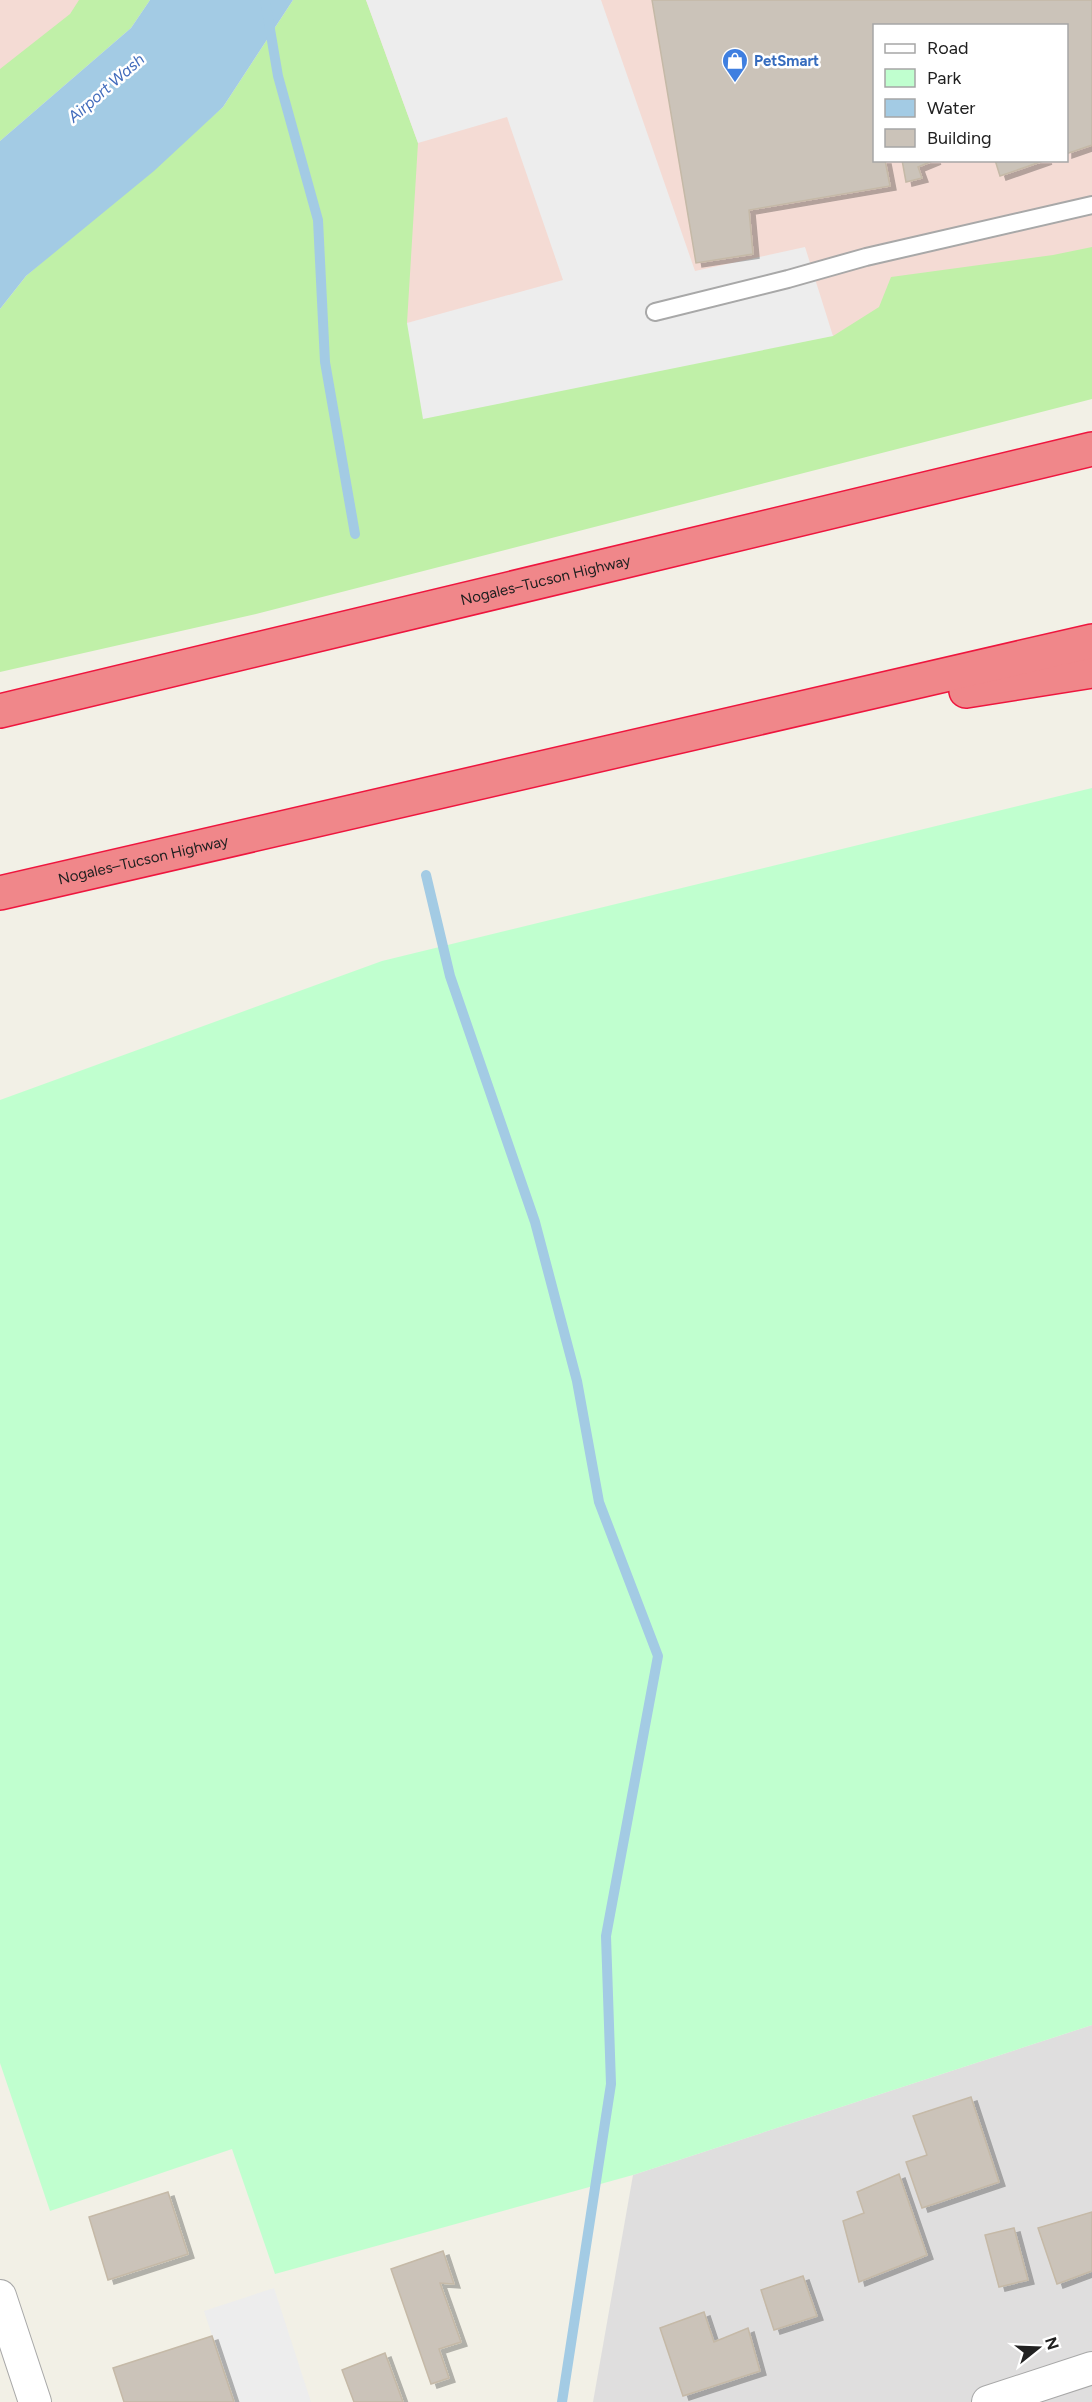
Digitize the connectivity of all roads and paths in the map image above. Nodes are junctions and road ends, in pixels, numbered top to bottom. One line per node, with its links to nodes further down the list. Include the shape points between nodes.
1 (1092, 205): 2 (lane, via 866,257)
2 (655, 312)
3 (1092, 426): 5 (highway)
4 (1092, 449): 5 (highway, Nogales–Tucson Highway)
5 (464, 598): 8 (highway, Nogales–Tucson Highway)
6 (1092, 641): 9 (highway, Nogales–Tucson Highway)
7 (1092, 671): 9 (highway)
8 (0, 711)
9 (671, 737): 10 (highway, Nogales–Tucson Highway)
10 (0, 893)
11 (0, 2296): 13 (street)
12 (1092, 2368): 14 (street)
13 (35, 2402)
14 (988, 2402)

